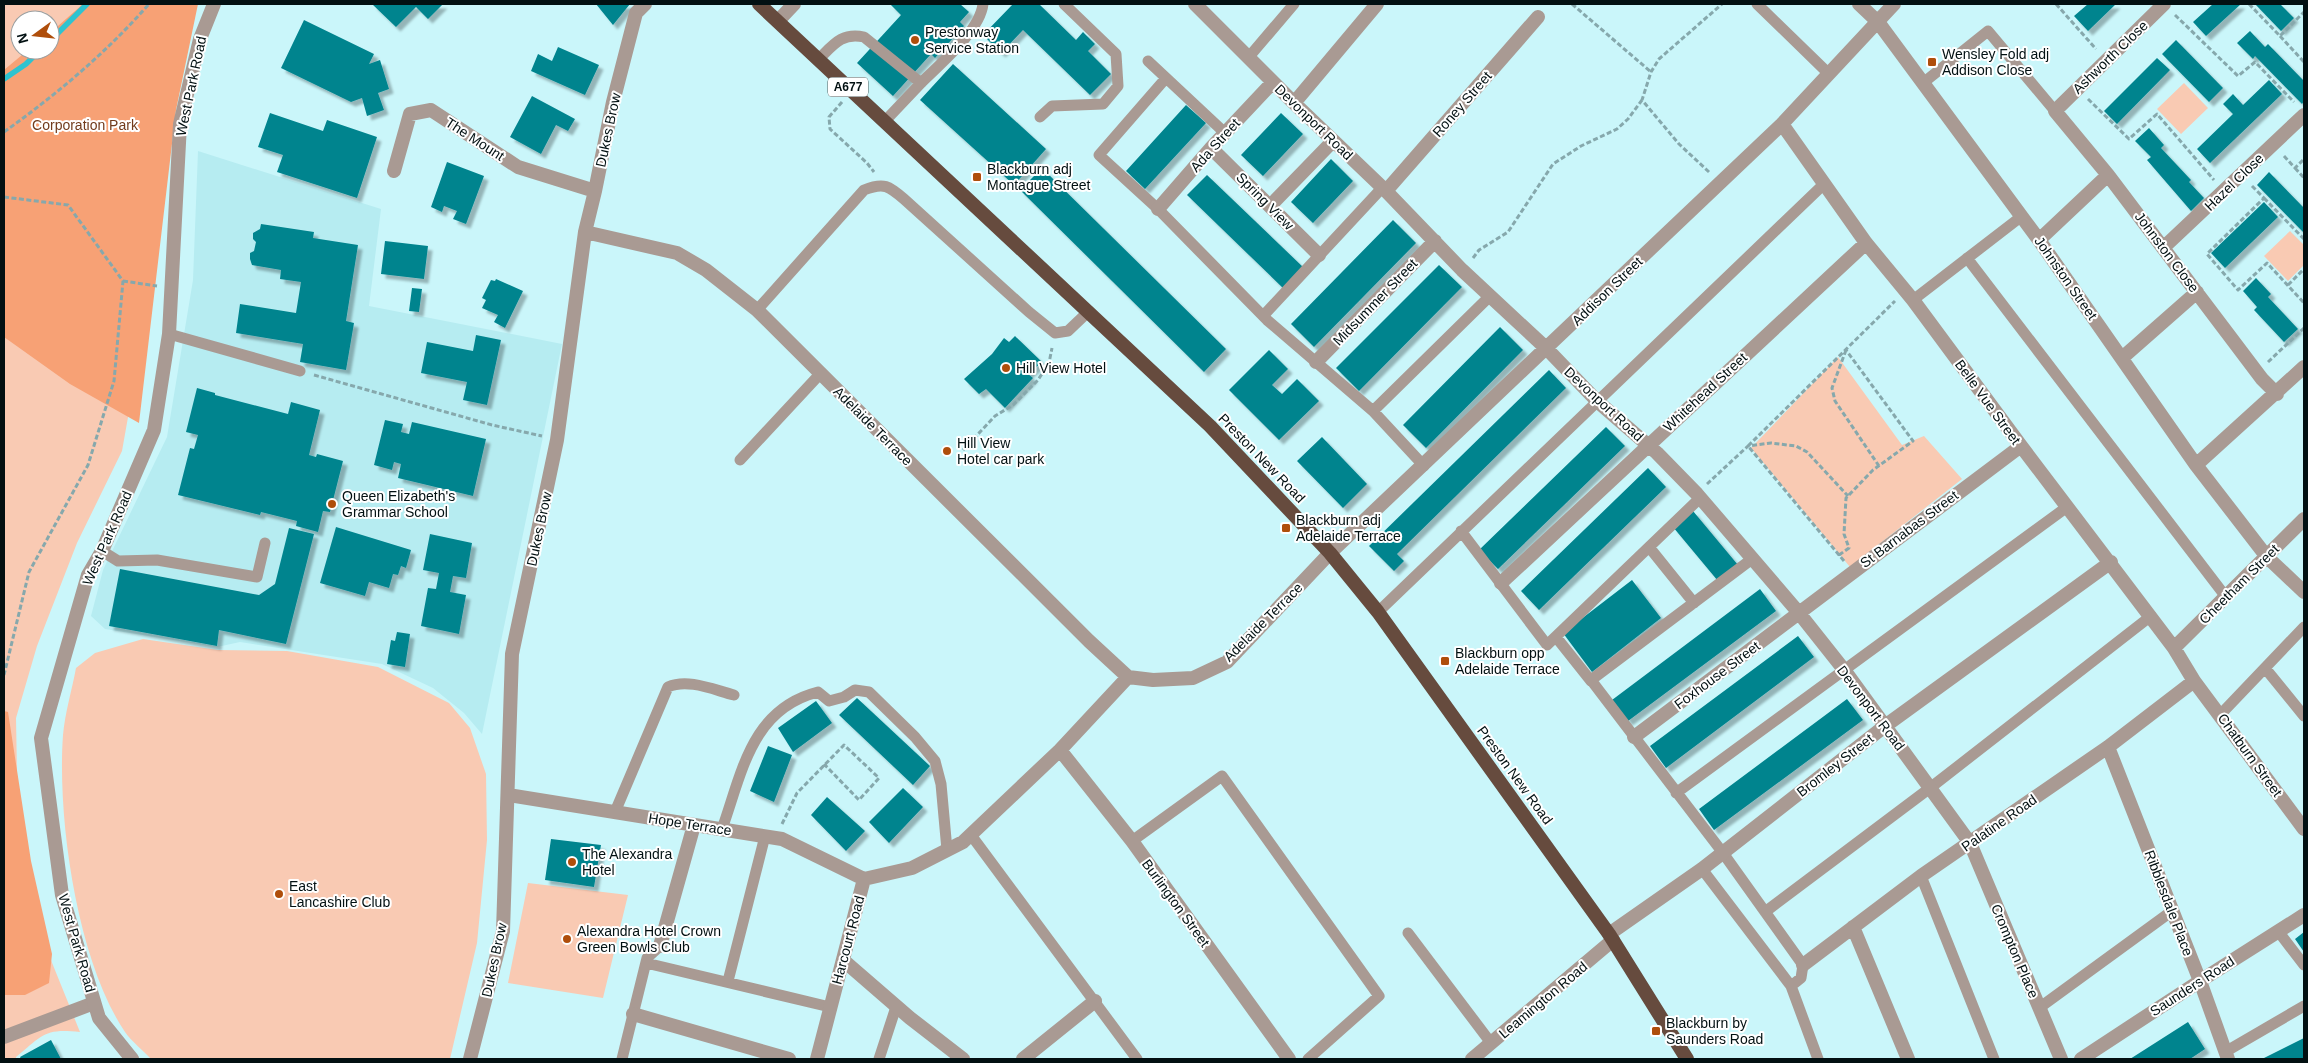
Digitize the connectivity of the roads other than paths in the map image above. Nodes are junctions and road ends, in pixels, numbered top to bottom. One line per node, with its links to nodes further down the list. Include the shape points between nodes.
1 (214, 4): 55 (street, West Park Road, via 200,39 180,124)
2 (645, 4): 38 (street, Dukes Brow, via 636,13 613,102)
3 (759, 4): 15 (highway, Preston New Road / A677)
4 (794, 4): 15 (street)
5 (983, 4): 23 (lane, via 980,18 969,33)
6 (1064, 4): 28 (lane, via 1116,54 1118,86 1103,104 1052,106)
7 (1195, 4): 17 (street, Devonport Road)
8 (1294, 4): 17 (lane)
9 (1377, 4): 25 (street)
10 (1757, 4): 20 (lane)
11 (1859, 4): 16 (street, Johnston Street)
12 (1894, 4): 16 (street, Addison Street)
13 (2164, 4): 26 (street, Ashworth Close)
14 (1538, 17): 37 (street, Roney Street)
15 (778, 21): 18 (highway, Preston New Road / A677)
16 (1878, 22): 20 (street, Addison Street); 24 (street, Johnston Street)
17 (1248, 58): 22 (street, Devonport Road)
18 (818, 59): 23 (lane, via 843,37 853,34 864,37); 29 (highway, Preston New Road / A677)
19 (1148, 61): 21 (lane)
20 (1829, 74): 30 (street, Addison Street)
21 (1166, 78): 31 (lane); 40 (lane, via 1098,156)
22 (1273, 82): 25 (street, Devonport Road); 31 (street, Ada Street)
23 (921, 83): 29 (lane)
24 (1923, 83): 26 (lane, via 1988,31); 41 (street, Johnston Street)
25 (1294, 103): 32 (street, Devonport Road)
26 (2055, 110): 35 (street, Johnston Close)
27 (2301, 110): 46 (street, Hazel Close, via 2273,145)
28 (1040, 117)
29 (885, 121): 53 (highway, Preston New Road / A677)
30 (1782, 124): 36 (street, Belle Vue Street); 56 (street, Addison Street)
31 (1225, 133): 33 (street, Ada Street)
32 (1333, 141): 37 (street, Devonport Road); 39 (street)
33 (1211, 148): 39 (street, Spring View); 40 (street, Ada Street)
34 (394, 171): 38 (street, The Mount, via 410,114 430,110 518,167)
35 (2108, 175): 43 (street); 46 (street, Johnston Close)
36 (1824, 184): 45 (street, Belle Vue Street); 63 (lane)
37 (1384, 189): 44 (street, Devonport Road); 47 (lane)
38 (596, 191): 42 (street, Dukes Brow)
39 (1270, 206): 47 (street, Spring View)
40 (1158, 209): 54 (lane)
41 (2022, 216): 43 (street, Johnston Street); 48 (lane)
42 (585, 232): 52 (street, Adelaide Terrace, via 677,253 706,270); 105 (street, Dukes Brow, via 557,440 512,654)
43 (2039, 240): 57 (street, Johnston Street)
44 (1434, 241): 50 (street, Devonport Road); 58 (street, Midsummer Street)
45 (1866, 242): 51 (street, Belle Vue Street); 65 (street, Whitehead Street)
46 (2164, 248): 49 (street, Johnston Close)
47 (1319, 255): 54 (lane)
48 (1967, 258): 51 (lane); 83 (lane)
49 (2197, 292): 57 (street); 62 (street, Johnston Close)
50 (1490, 296): 56 (street, Devonport Road); 64 (lane)
51 (1909, 296): 66 (street, Belle Vue Street)
52 (757, 310): 53 (lane, via 864,190 885,185 1055,333 1068,331); 61 (street, Adelaide Terrace)
53 (1089, 311): 77 (highway, Preston New Road / A677, via 1210,426)
54 (1263, 316): 58 (lane)
55 (169, 334): 60 (lane); 76 (street, West Park Road, via 154,430)
56 (1547, 349): 63 (street, Devonport Road); 69 (street, Addison Street)
57 (2122, 358): 68 (street, Johnston Street)
58 (1316, 362): 64 (lane)
59 (2304, 367): 62 (street)
60 (300, 371)
61 (820, 374): 67 (lane); 93 (street, Adelaide Terrace)
62 (2277, 394): 68 (street)
63 (1598, 402): 65 (street, Devonport Road); 73 (lane)
64 (1373, 411): 69 (lane)
65 (1648, 445): 70 (street, Devonport Road); 81 (street, Whitehead Street)
66 (2021, 446): 71 (street, Belle Vue Street); 86 (street, St Barnabas Street)
67 (740, 460)
68 (2196, 465): 78 (street, Johnston Street)
69 (1424, 466): 77 (street, Addison Street)
70 (1698, 496): 75 (lane); 79 (street, Devonport Road)
71 (2067, 507): 80 (street, Belle Vue Street); 92 (lane)
72 (2304, 519): 78 (street, Cheetham Street)
73 (1461, 531): 81 (lane); 85 (lane)
74 (266, 543): 76 (lane, via 257,577 156,560 118,561)
75 (1649, 547): 84 (lane); 89 (lane)
76 (102, 551): 135 (street, West Park Road, via 88,575 41,738 62,896)
77 (1330, 553): 85 (highway, Preston New Road / A677); 93 (street, Adelaide Terrace, via 1227,662 1193,678 1153,680)
78 (2267, 557): 82 (street, Johnston Street); 83 (street, Cheetham Street)
79 (1752, 558): 84 (lane); 86 (street, Devonport Road)
80 (2110, 562): 87 (street, Belle Vue Street); 99 (street, Bromley Street)
81 (1501, 584): 89 (lane, via 1547,645)
82 (2304, 592)
83 (2226, 597): 90 (street, Cheetham Street)
84 (1694, 603): 94 (lane)
85 (1378, 612): 125 (highway, Preston New Road / A677)
86 (1799, 613): 92 (street, Devonport Road); 100 (street, Foxhouse Street)
87 (2151, 616): 90 (street, Belle Vue Street); 103 (lane)
88 (2304, 627): 91 (lane)
89 (1556, 636): 94 (lane)
90 (2174, 648): 95 (street, Belle Vue Street)
91 (2265, 668): 97 (lane); 98 (lane)
92 (1845, 671): 99 (street, Devonport Road); 104 (lane)
93 (1128, 677): 102 (street)
94 (1591, 681): 100 (lane)
95 (2194, 681): 97 (street, Chatburn Street); 101 (street, Palatine Road)
96 (734, 696): 106 (lane, via 689,684 668,687)
97 (2220, 715): 109 (street, Chatburn Street)
98 (2304, 716)
99 (1885, 726): 103 (street, Devonport Road); 115 (street, Bromley Street)
100 (1634, 737): 104 (lane)
101 (2108, 748): 113 (street, Palatine Road); 119 (street, Ribblesdale Place)
102 (1060, 750): 110 (street, Harcourt Road); 112 (street, Burlington Street)
103 (1930, 788): 113 (street, Devonport Road); 120 (lane)
104 (1676, 793): 115 (lane)
105 (508, 795): 106 (street, Hope Terrace); 145 (street, Dukes Brow, via 503,931)
106 (615, 812): 107 (street, Hope Terrace)
107 (694, 825): 108 (street, Hope Terrace); 126 (street)
108 (722, 829): 111 (street, Hope Terrace); 114 (lane, via 753,742 774,715 804,695 818,692 829,701 855,690 870,692 935,761 941,784)
109 (2304, 829)
110 (971, 834): 114 (street, Harcourt Road); 134 (lane)
111 (770, 837): 118 (street, Hope Terrace, via 782,839); 131 (lane)
112 (1132, 842): 153 (street, Burlington Street); 154 (lane, via 1222,776 1379,996)
113 (1970, 843): 117 (street, Palatine Road); 139 (street, Crompton Place)
114 (947, 850): 118 (street, Harcourt Road, via 912,868)
115 (1723, 853): 116 (street, Bromley Street); 120 (lane)
116 (1702, 869): 125 (street, Bromley Street); 133 (lane)
117 (1921, 876): 122 (street, Palatine Road); 158 (lane)
118 (864, 879): 127 (street, Harcourt Road)
119 (2172, 911): 132 (street, Ribblesdale Place); 139 (lane)
120 (1765, 912): 129 (lane)
121 (2304, 915): 123 (street, Saunders Road)
122 (1853, 927): 129 (street, Palatine Road); 157 (street)
123 (2278, 932): 130 (lane); 132 (street, Saunders Road)
124 (1408, 933): 142 (lane)
125 (1611, 937): 142 (street, Leamington Road); 155 (highway, Preston New Road / A677)
126 (660, 946): 128 (lane)
127 (843, 960): 137 (street, Harcourt Road); 138 (street)
128 (646, 963): 131 (lane); 140 (lane)
129 (1803, 965): 133 (lane, via 1801,978)
130 (2304, 965)
131 (728, 981): 137 (lane)
132 (2200, 981): 143 (street, Ribblesdale Place); 160 (street, Saunders Road)
133 (1791, 986): 156 (lane)
134 (1095, 1001): 151 (street); 152 (lane)
135 (94, 1003): 141 (street); 144 (street, West Park Road, via 99,1018)
136 (2304, 1006): 143 (lane)
137 (830, 1007): 148 (street, Harcourt Road)
138 (896, 1007): 149 (lane); 150 (street)
139 (2039, 1008): 159 (street, Crompton Place)
140 (633, 1014): 146 (lane); 147 (street)
141 (4, 1037)
142 (1483, 1053)
143 (2226, 1057)
144 (132, 1059)
145 (470, 1059)
146 (622, 1059)
147 (789, 1059)
148 (817, 1059)
149 (879, 1059)
150 (963, 1059)
151 (1023, 1059)
152 (1136, 1059)
153 (1289, 1059)
154 (1308, 1059)
155 (1687, 1059)
156 (1818, 1059)
157 (1908, 1059)
158 (1994, 1059)
159 (2061, 1059)
160 (2081, 1059)

